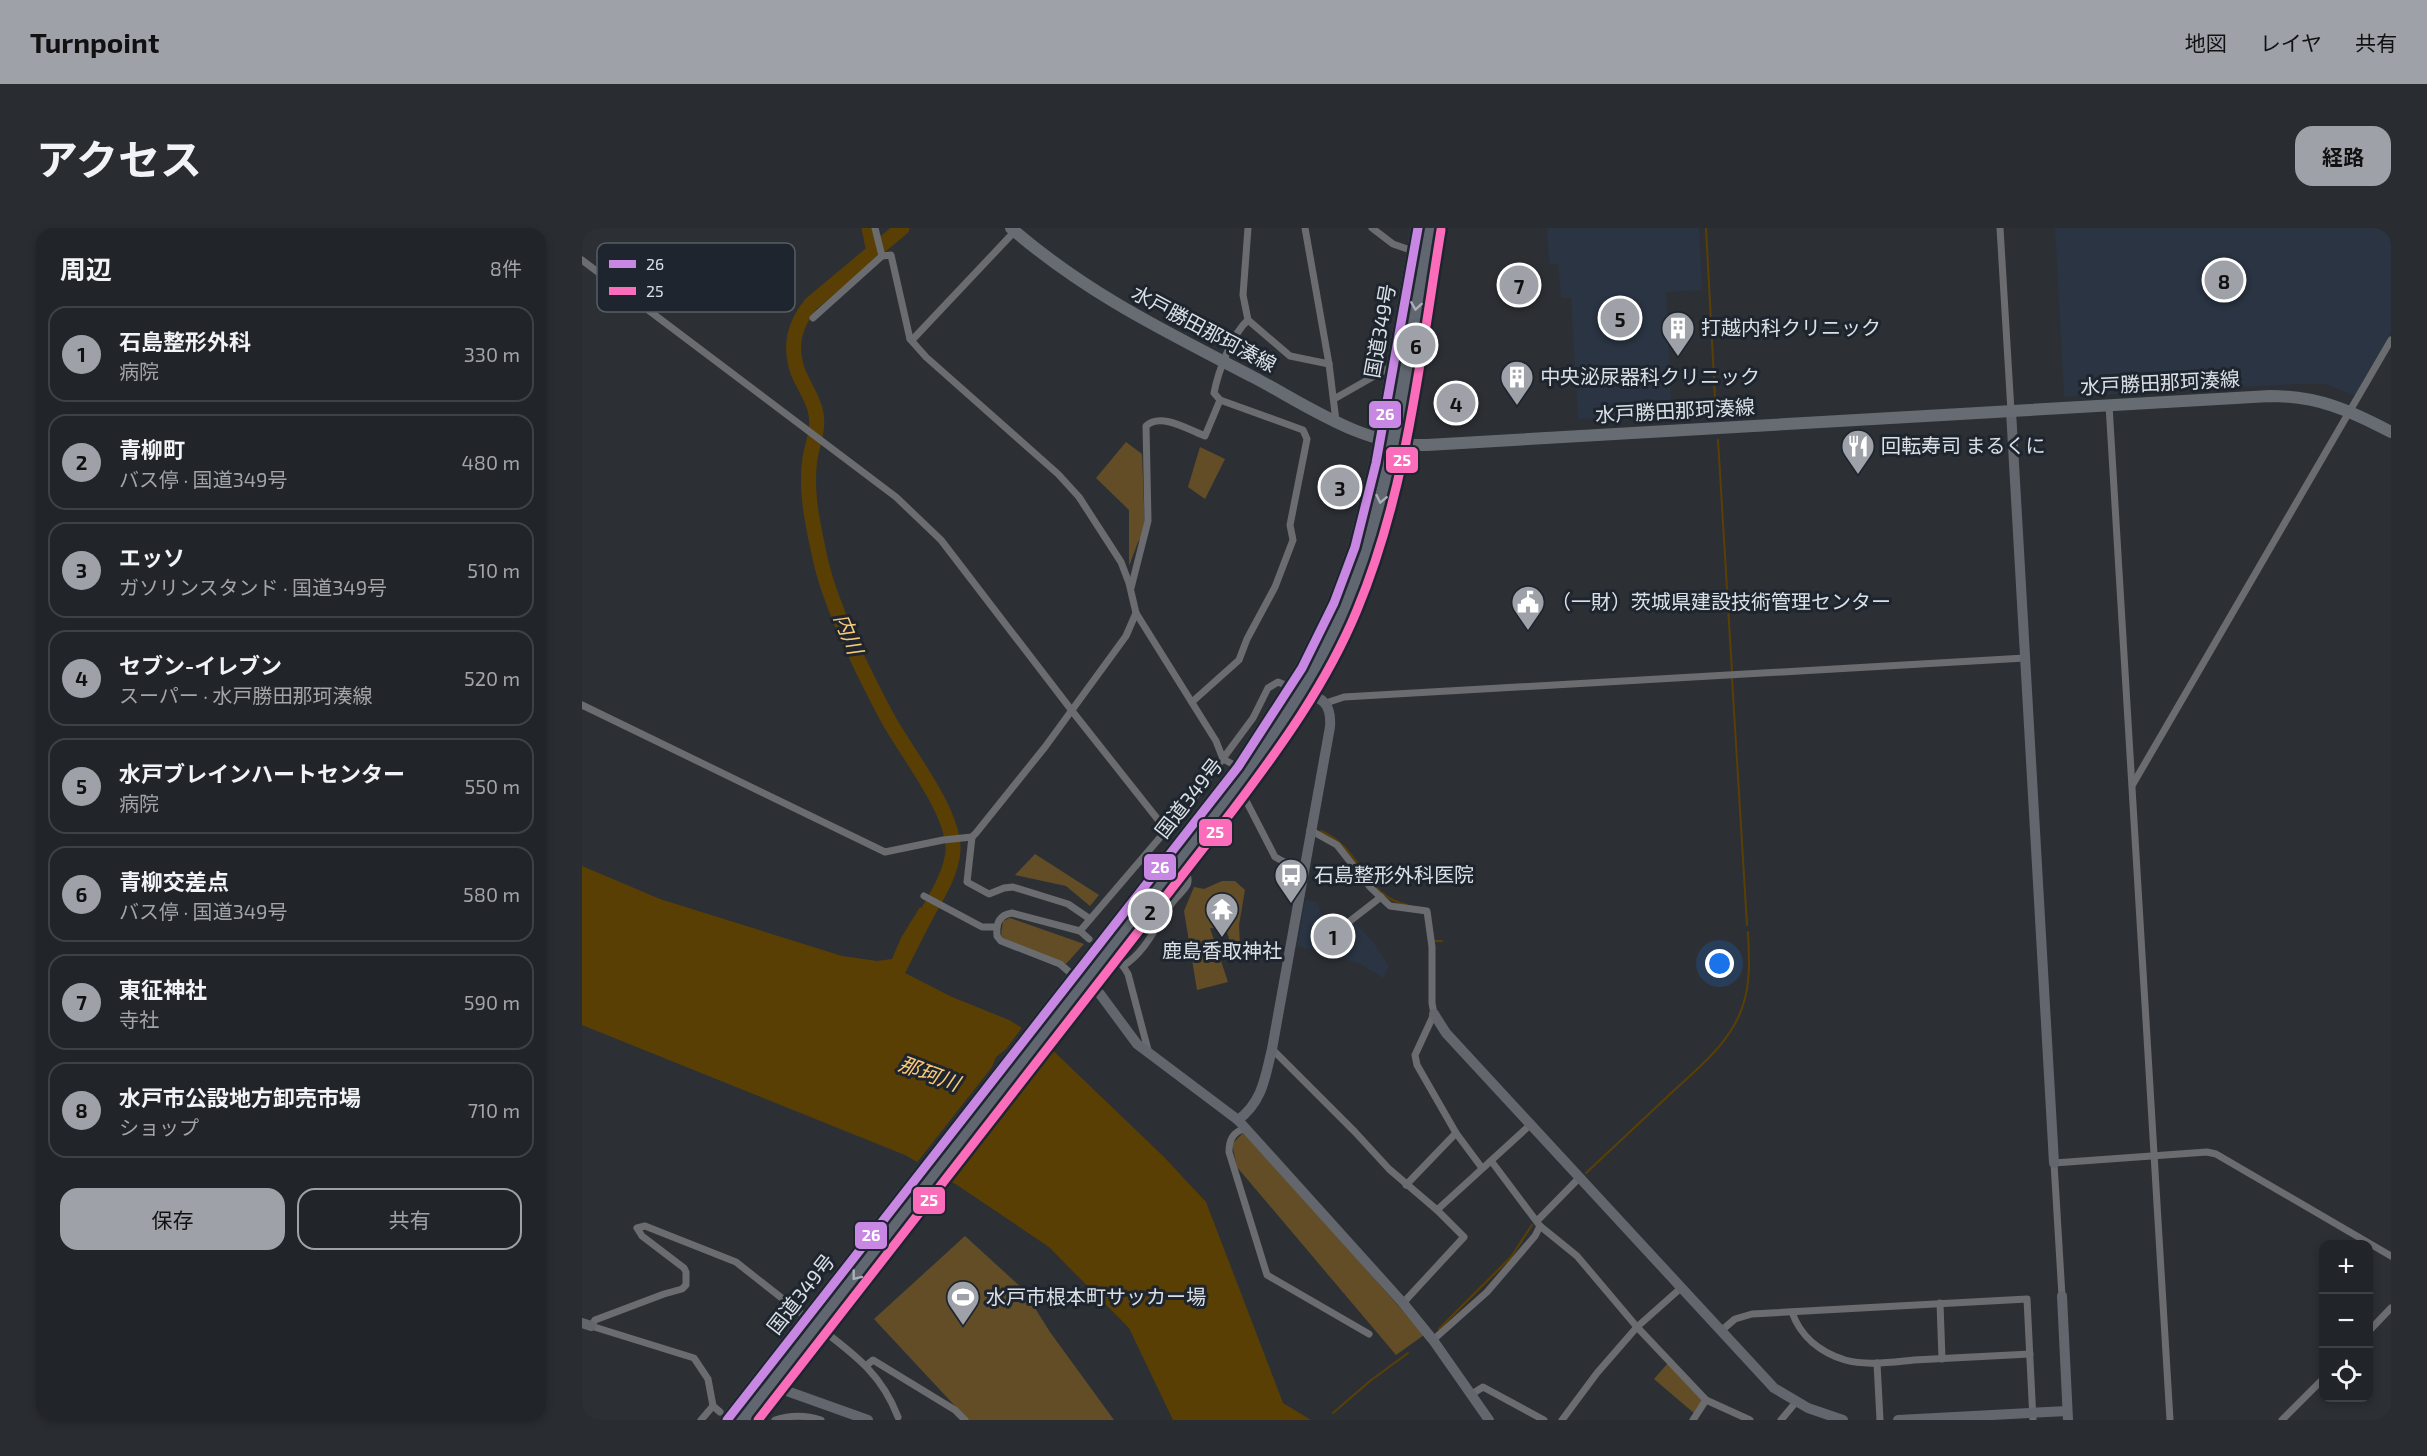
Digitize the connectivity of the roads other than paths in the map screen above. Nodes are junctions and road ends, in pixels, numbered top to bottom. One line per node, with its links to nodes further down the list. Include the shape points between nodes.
1 (1248, 228): 15 (street, via 1243,295)
2 (1305, 228): 19 (street)
3 (1372, 228): 9 (street, via 1393,244)
4 (1418, 228): 9 (highway, 国道349号)
5 (1429, 228): 9 (highway, 国道349号)
6 (2000, 228): 24 (street)
7 (1013, 229): 16 (street); 18 (main road, 水戸勝田那珂湊線, via 1099,295)
8 (876, 232): 10 (street)
9 (1419, 252): 20 (highway, 国道349号); 28 (highway, 国道349号, one-way to 28)
10 (881, 254): 14 (street); 16 (street, via 891,255)
11 (582, 260): 12 (street)
12 (597, 271)
13 (650, 312): 36 (street, via 896,497 941,540)
14 (813, 318)
15 (1248, 320): 18 (street, via 1241,326); 19 (street, via 1290,356)
16 (910, 339): 29 (street, via 1079,497 1121,562)
17 (2391, 340): 25 (street)
18 (1224, 362): 22 (street, via 1214,393); 26 (main road, 水戸勝田那珂湊線)
19 (1329, 364): 21 (street)
20 (1394, 365): 21 (street); 28 (highway, 国道349号)
21 (1334, 399): 26 (street)
22 (1220, 400): 29 (street, via 1205,436 1161,419 1146,426 1148,520); 33 (street, via 1303,430 1307,439 1290,525 1293,540 1275,587 1239,660)
23 (2109, 405): 24 (main road, 水戸勝田那珂湊線); 25 (main road, 水戸勝田那珂湊線, via 2284,396 2311,399); 40 (street)
24 (2011, 411): 28 (main road, 水戸勝田那珂湊線, via 1427,445); 31 (street)
25 (2349, 411): 27 (main road, 水戸勝田那珂湊線); 40 (street)
26 (1336, 420): 28 (main road, 水戸勝田那珂湊線)
27 (2391, 432)
28 (1387, 441): 32 (highway, 国道349号, via 1345,578)
29 (1130, 592): 30 (street)
30 (1136, 613): 33 (street); 36 (street, via 1126,636)
31 (2025, 658): 34 (street, via 1344,697); 64 (street)
32 (1297, 689): 34 (street); 37 (street, via 1278,682 1268,688 1253,718); 38 (highway, 国道349号); 39 (highway, 国道349号)
33 (1192, 702): 37 (street)
34 (1326, 703): 41 (street, via 1330,727)
35 (582, 705): 43 (street, via 885,852)
36 (1072, 711): 42 (street); 43 (street)
37 (1223, 759): 38 (street); 42 (street)
38 (1238, 767): 55 (highway, 国道349号)
39 (1238, 785): 45 (street, via 1275,857); 55 (highway, 国道349号)
40 (2133, 785): 62 (street)
41 (1310, 830): 45 (street); 47 (street, via 1337,845)
42 (1167, 831): 48 (street)
43 (972, 837): 48 (street, via 967,882 989,894 1013,887 1068,904)
44 (1183, 867): 54 (street, via 1187,884 1154,933)
45 (1303, 872): 57 (street)
46 (924, 896): 50 (street, via 982,927)
47 (1381, 897): 49 (street); 56 (street, via 1390,906 1427,911)
48 (1090, 919): 51 (street)
49 (1350, 921)
50 (996, 927): 51 (street, via 1000,918 1012,913); 55 (street, via 1001,941 1060,964)
51 (1080, 931): 52 (street)
52 (1089, 939)
53 (1114, 959): 54 (street)
54 (1123, 966): 58 (street)
55 (1079, 979): 58 (street, via 1100,994 1127,1033); 87 (highway, 国道349号)
56 (1434, 1014): 60 (street, via 1446,1033); 61 (street, via 1415,1055)
57 (1272, 1049): 59 (street, via 1257,1102); 67 (street)
58 (1149, 1052): 59 (street)
59 (1242, 1124): 73 (street); 81 (street, via 1229,1140 1229,1152 1267,1275)
60 (1530, 1125): 63 (street); 66 (street)
61 (1456, 1133): 65 (street); 67 (street)
62 (2154, 1157): 64 (street); 70 (street, via 2216,1154); 114 (street)
63 (1492, 1162): 65 (street); 69 (street)
64 (2054, 1163): 72 (street)
65 (1482, 1168): 68 (street)
66 (1579, 1178): 69 (street); 71 (street)
67 (1406, 1185): 68 (street)
68 (1437, 1210): 73 (street, via 1464,1237)
69 (1539, 1224): 78 (street, via 1577,1256); 82 (street, via 1535,1236 1487,1292)
70 (2391, 1256)
71 (1682, 1287): 78 (street); 80 (street)
72 (2062, 1296): 95 (street)
73 (1403, 1303): 82 (street)
74 (1940, 1303): 76 (street); 83 (street, via 2026,1299); 84 (street)
75 (2391, 1308): 79 (street)
76 (1792, 1312): 80 (street, via 1742,1316); 85 (street, via 1803,1332 1820,1348 1846,1360)
77 (587, 1325): 86 (street, via 686,1285 684,1268 637,1228 645,1226 736,1262); 92 (street, via 694,1358 708,1378)
78 (1637, 1327): 90 (street); 107 (street)
79 (2373, 1327)
80 (1722, 1330): 91 (street, via 1774,1388)
81 (1369, 1334)
82 (1433, 1340): 89 (street)
83 (2030, 1354): 84 (street); 94 (street)
84 (1942, 1359): 85 (street)
85 (1877, 1363): 112 (street)
86 (867, 1365): 96 (street); 104 (street, via 873,1360)
87 (765, 1381): 93 (highway, 国道349号); 100 (highway, 国道349号); 103 (street)
88 (2319, 1383): 115 (street)
89 (1472, 1394): 105 (street); 106 (street, via 1483,1387)
90 (1706, 1400): 108 (street); 109 (street)
91 (1796, 1402): 97 (street); 110 (street)
92 (712, 1406): 93 (street); 99 (street)
93 (724, 1416)
94 (2033, 1416): 95 (street); 98 (street)
95 (2068, 1416)
96 (898, 1417)
97 (1821, 1417): 111 (street)
98 (1943, 1419): 113 (street)
99 (701, 1420)
100 (743, 1420)
101 (775, 1420): 102 (street, via 787,1416)
102 (821, 1420)
103 (868, 1420)
104 (965, 1420)
105 (1489, 1420)
106 (1544, 1420)
107 (1563, 1420)
108 (1693, 1420)
109 (1750, 1420)
110 (1781, 1420)
111 (1844, 1420)
112 (1880, 1420)
113 (1898, 1420)
114 (2170, 1420)
115 (2282, 1420)

